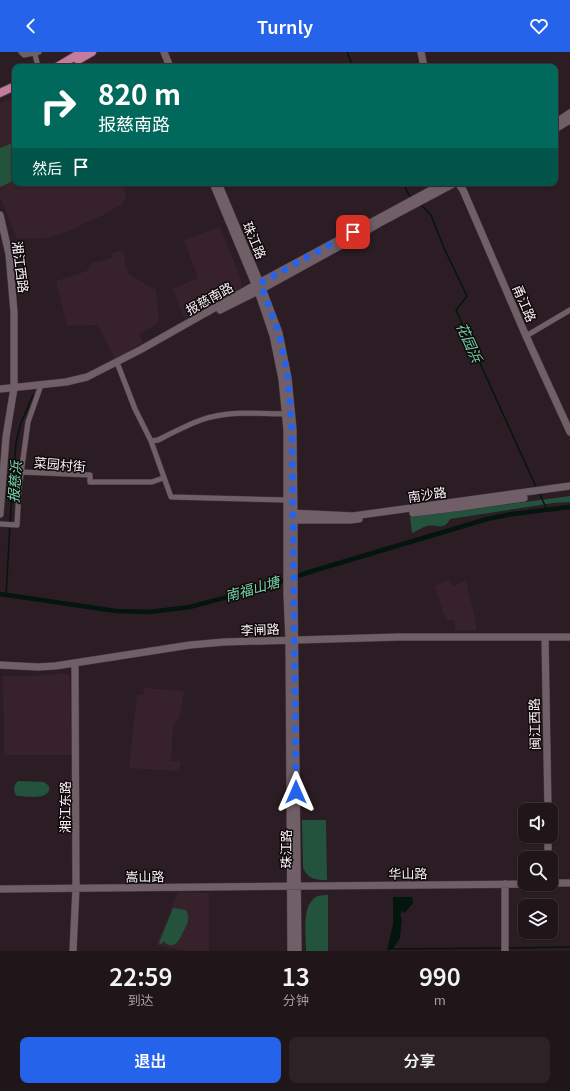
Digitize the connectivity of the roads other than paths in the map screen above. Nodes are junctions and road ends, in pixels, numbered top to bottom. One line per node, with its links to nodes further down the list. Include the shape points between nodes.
1 (21, 52): 7 (street, via 24,55)
2 (82, 52): 9 (main road)
3 (92, 52): 10 (main road)
4 (159, 52): 11 (street)
5 (164, 52): 12 (street)
6 (421, 52): 13 (street)
7 (37, 53): 8 (street)
8 (38, 64)
9 (62, 64)
10 (72, 64)
11 (164, 64)
12 (169, 64)
13 (423, 64)
14 (12, 87): 16 (main road)
15 (12, 92): 17 (main road)
16 (0, 93)
17 (0, 97)
18 (570, 113): 20 (street)
19 (570, 120): 21 (street)
20 (558, 121)
21 (558, 127)
22 (214, 186): 29 (street, 珠江路)
23 (219, 186): 29 (street, 珠江路)
24 (439, 186): 27 (street)
25 (450, 186): 27 (street)
26 (460, 186): 31 (street, 甬江路)
27 (419, 199): 29 (street, 报慈南路)
28 (0, 215): 33 (street, 湘江西路, via 9,254 14,312)
29 (259, 287): 32 (street, 报慈南路); 33 (street, 报慈南路, via 87,377); 36 (street, 珠江路, via 273,335 282,379); 46 (street, 珠江路, via 279,333 288,378 292,430)
30 (570, 310): 31 (street)
31 (526, 336): 37 (street, 甬江路)
32 (118, 365): 34 (street, 报慈南路, via 85,382); 38 (street, via 135,410)
33 (14, 388): 34 (street, 报慈南路); 35 (street, 报慈南路); 45 (street, 湘江西路, via 6,436)
34 (40, 388): 39 (street, via 28,422)
35 (0, 389)
36 (285, 414): 38 (street, via 224,415 202,420); 44 (street, 珠江路)
37 (570, 432)
38 (151, 441): 40 (street)
39 (21, 472): 40 (street, 菜园村街, via 90,475 90,482 152,482); 47 (street, via 17,525)
40 (163, 478): 44 (street, via 171,497)
41 (570, 486): 43 (street, 南沙路)
42 (570, 491): 43 (street, 南沙路)
43 (538, 493): 46 (street, 南沙路, via 461,508 350,520)
44 (287, 500): 46 (street, 珠江路)
45 (0, 514)
46 (291, 516): 50 (street, 珠江路)
47 (0, 524)
48 (545, 637): 49 (street, 李闸路); 50 (street, 李闸路); 53 (street, 闽江西路)
49 (570, 637)
50 (292, 640): 51 (street, 李闸路, via 195,645); 58 (street, 珠江路)
51 (75, 664): 52 (street, 李闸路, via 38,667); 59 (street, 湘江东路)
52 (0, 665)
53 (548, 803)
54 (558, 883): 55 (street)
55 (570, 883)
56 (505, 884): 57 (street, 华山路); 58 (street, 华山路); 61 (street)
57 (518, 884)
58 (294, 886): 59 (street, 嵩山路); 63 (street, 珠江路); 64 (street, 珠江路)
59 (76, 888): 60 (street, 嵩山路); 62 (street, 湘江东路)
60 (0, 889)
61 (505, 949)
62 (73, 951)
63 (292, 951)
64 (298, 951)

